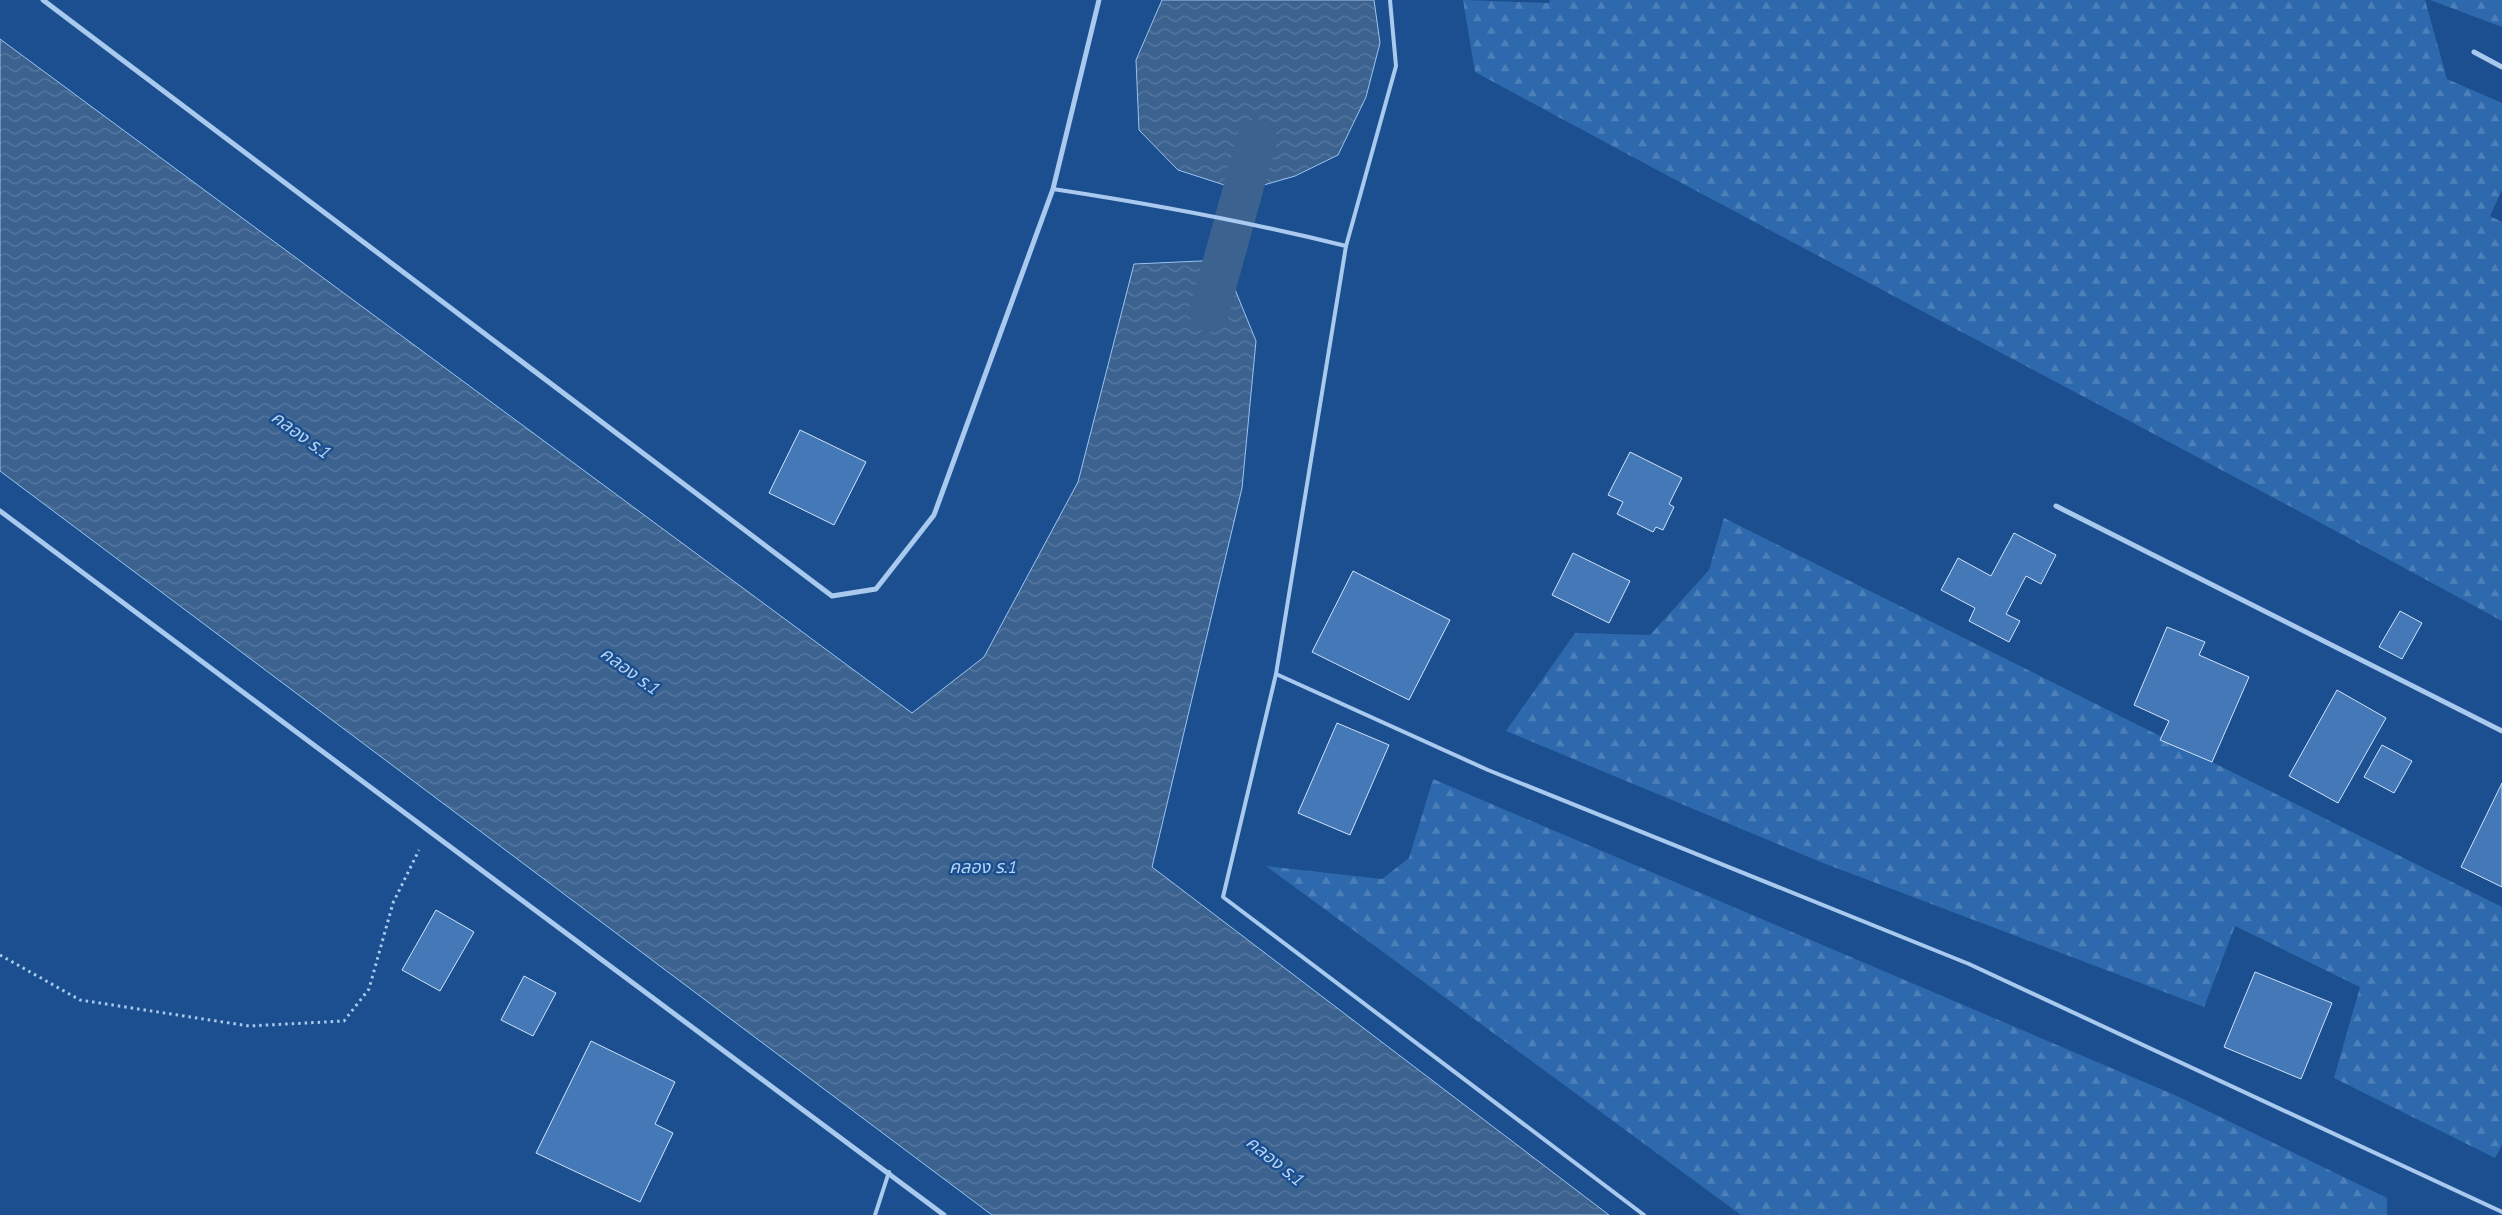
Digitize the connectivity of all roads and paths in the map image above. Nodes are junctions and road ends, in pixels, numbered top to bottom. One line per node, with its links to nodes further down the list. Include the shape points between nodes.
1 (43, 0): 6 (street, via 832,596 876,589 934,515)
2 (1099, 0): 6 (street)
3 (1390, 0): 7 (lane, via 1396,66)
4 (2474, 52): 5 (street)
5 (2502, 67)
6 (1053, 189): 7 (lane, via 1264,226)
7 (1346, 246): 10 (lane)
8 (2056, 506): 11 (street)
9 (0, 512): 12 (street)
10 (1276, 674): 15 (lane, via 1488,770 1969,964); 18 (lane, via 1223,898)
11 (2502, 730)
12 (428, 830): 13 (path, via 393,903 369,989 344,1021 249,1026 80,1000); 14 (street)
13 (0, 954)
14 (889, 1172): 16 (lane); 17 (street)
15 (2502, 1212)
16 (874, 1215)
17 (944, 1215)
18 (1644, 1215)

